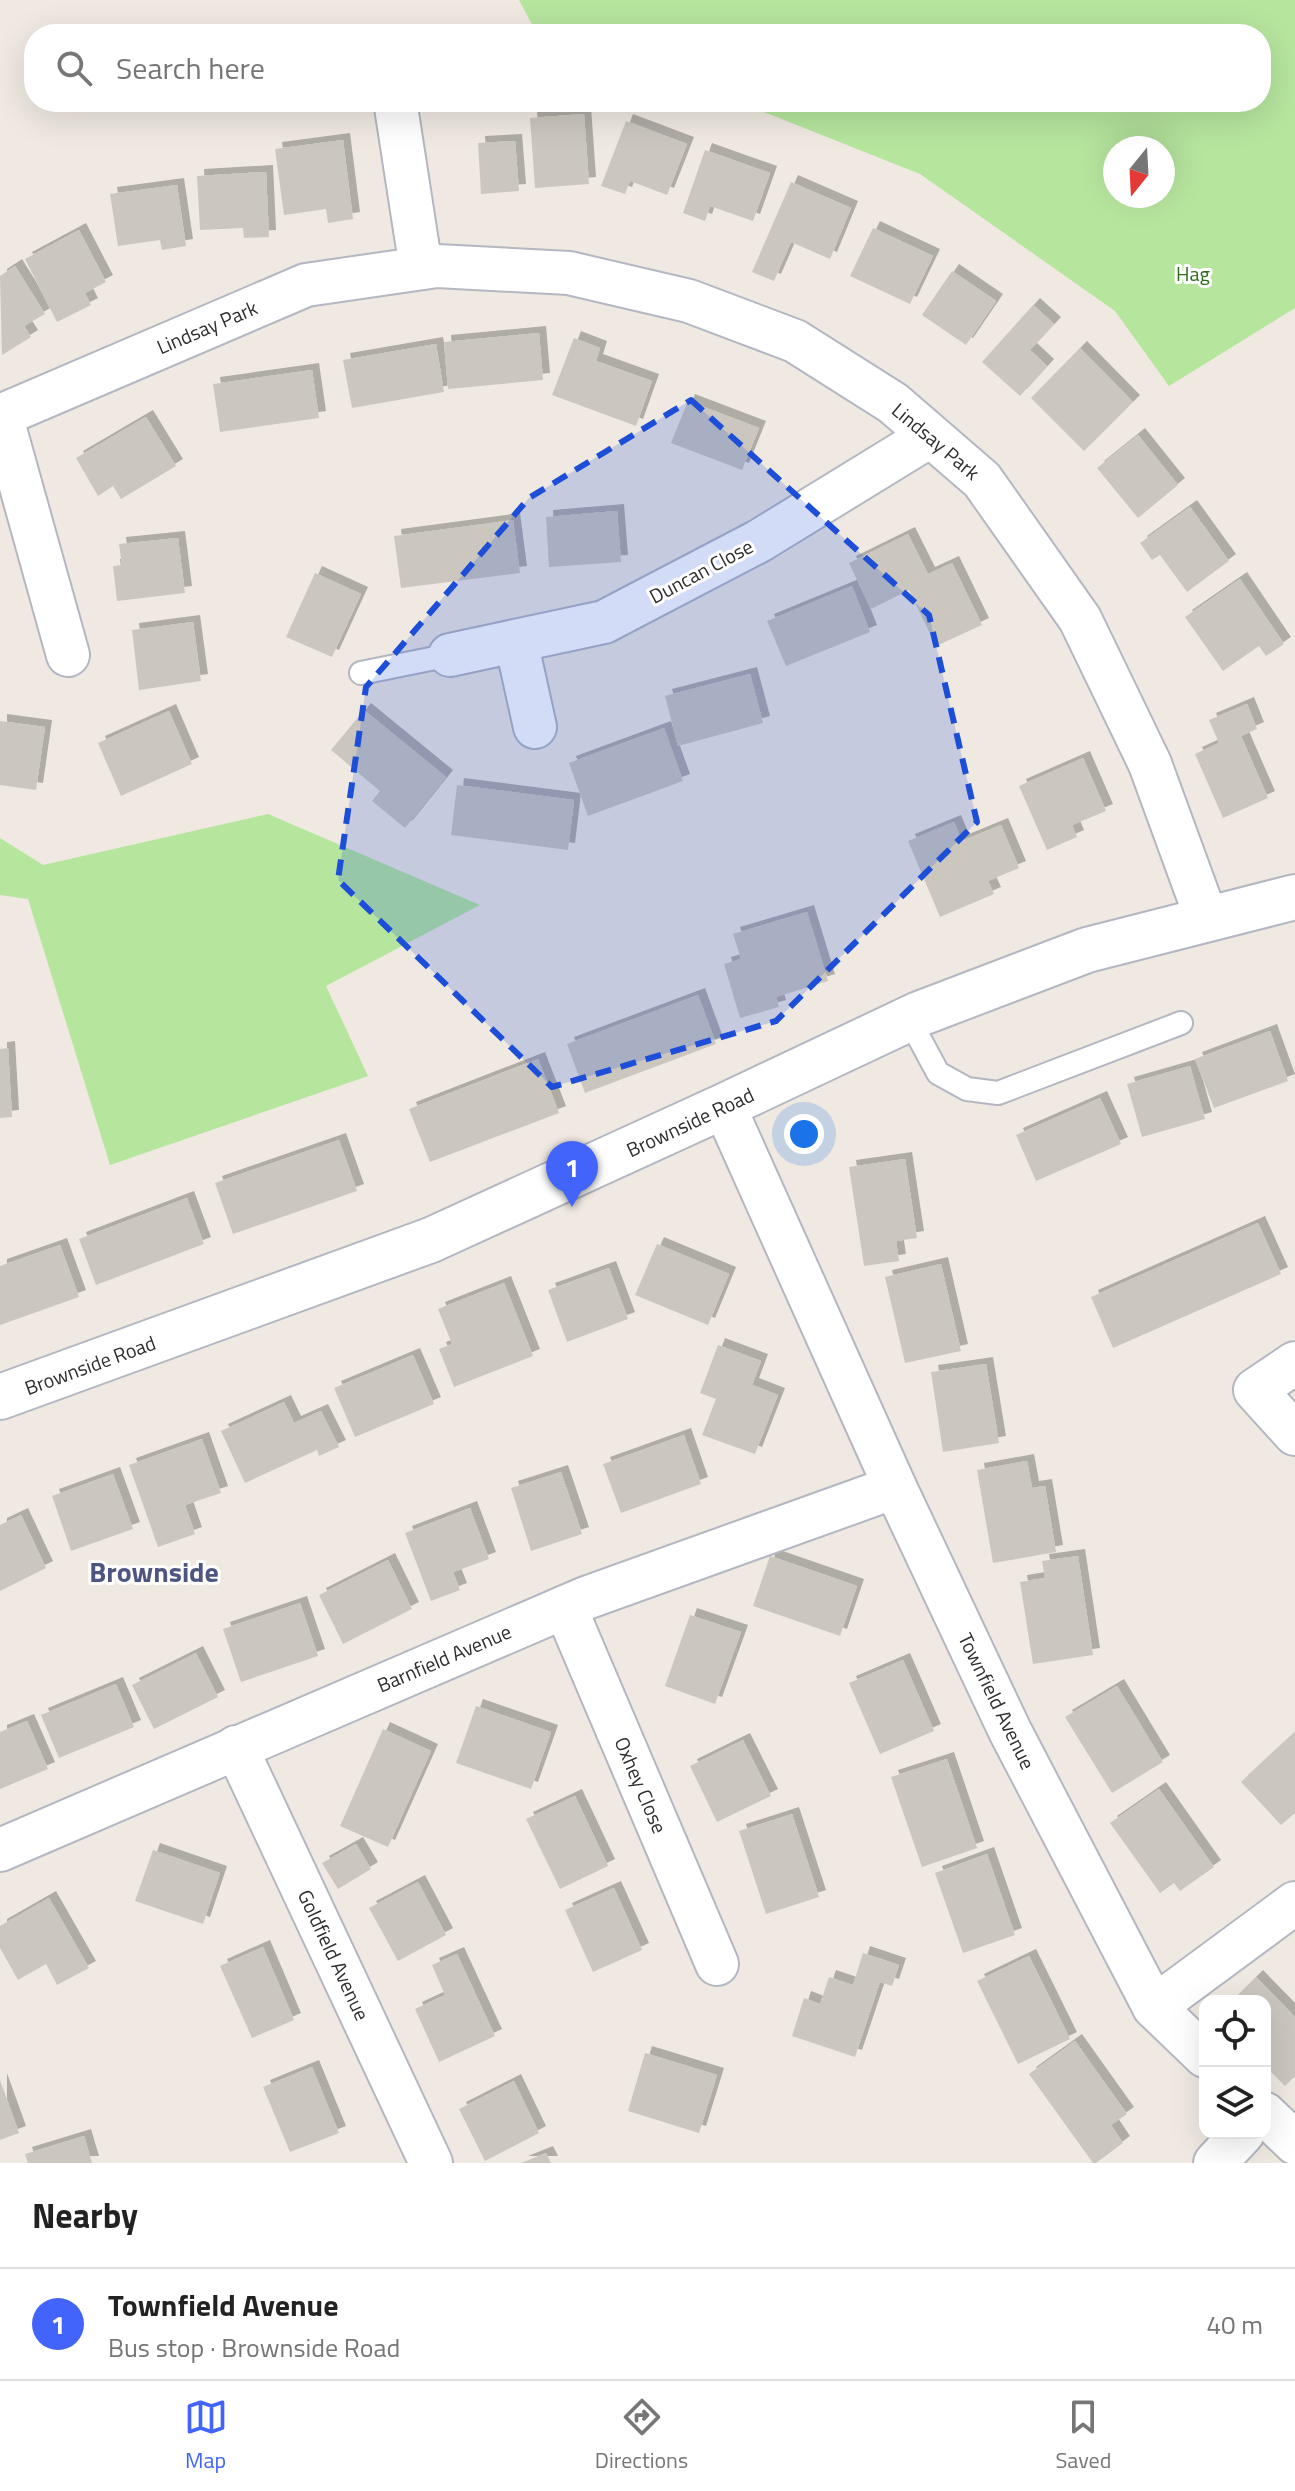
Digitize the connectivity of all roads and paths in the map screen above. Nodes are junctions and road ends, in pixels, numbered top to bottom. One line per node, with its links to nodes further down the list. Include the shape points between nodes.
1 (397, 112): 2 (street)
2 (421, 268): 3 (street, Lindsay Park, via 306,285); 4 (street, Lindsay Park, via 569,273 689,301 795,341 893,403)
3 (1, 416): 6 (street, Lindsay Park)
4 (930, 436): 5 (street, Duncan Close, via 759,541 604,622); 11 (street, Lindsay Park, via 982,480 1080,619 1150,764)
5 (516, 641): 7 (street, Duncan Close); 9 (street)
6 (68, 655)
7 (450, 655): 8 (lane)
8 (361, 673)
9 (535, 727)
10 (1295, 897): 11 (street, Brownside Road)
11 (1207, 920): 12 (street, Brownside Road, via 1087,950)
12 (909, 1019): 13 (lane, via 938,1073 967,1089 998,1093); 14 (street, Brownside Road)
13 (1181, 1023)
14 (724, 1106): 16 (street, Brownside Road, via 431,1240); 18 (street, Townfield Avenue)
15 (1295, 1363): 17 (street, via 1255,1390)
16 (0, 1397)
17 (1295, 1434)
18 (895, 1487): 19 (street, Barnfield Avenue); 24 (street, Townfield Avenue, via 1010,1731)
19 (565, 1607): 20 (street, Barnfield Avenue); 23 (street, Oxhey Close)
20 (236, 1747): 21 (street, Barnfield Avenue); 29 (street, Goldfield Avenue)
21 (0, 1850)
22 (1295, 1903): 24 (street)
23 (717, 1964)
24 (1154, 2007): 25 (street, Townfield Avenue)
25 (1199, 2050)
26 (1271, 2120): 28 (street)
27 (1237, 2139): 30 (street)
28 (1295, 2143)
29 (431, 2163)
30 (1215, 2163)

